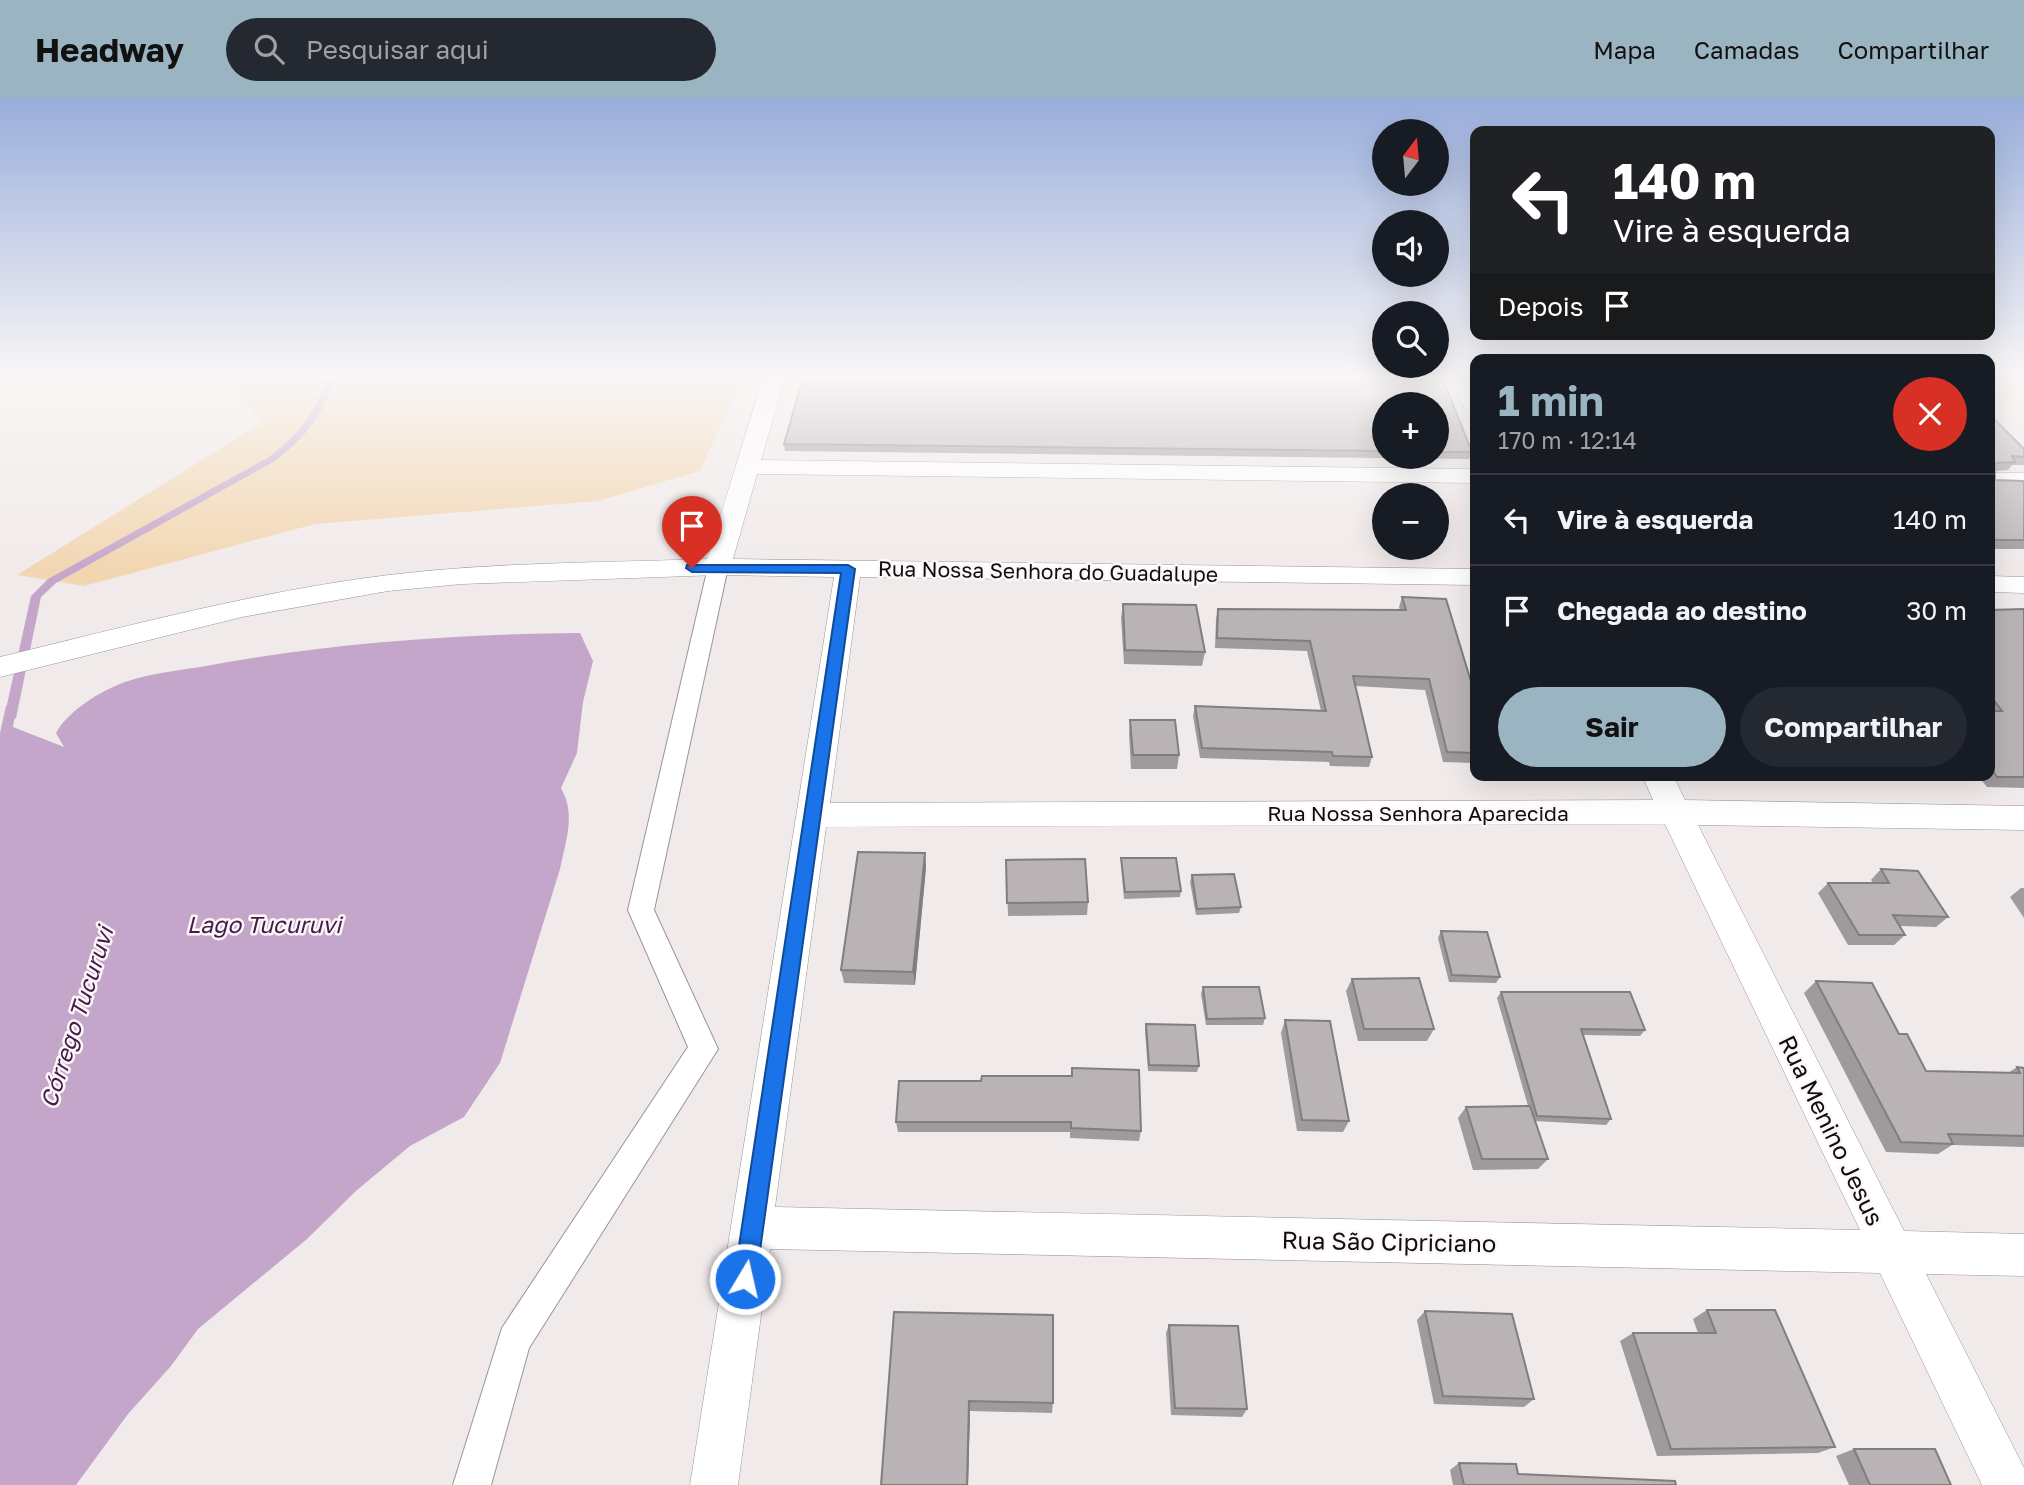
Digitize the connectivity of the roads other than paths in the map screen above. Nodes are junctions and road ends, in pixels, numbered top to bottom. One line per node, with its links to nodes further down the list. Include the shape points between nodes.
1 (756, 440): 2 (street)
2 (748, 467): 3 (street); 6 (street)
3 (1470, 476)
4 (1995, 480): 5 (street)
5 (2024, 480)
6 (718, 567): 7 (street, Rua Nossa Senhora do Guadalupe); 11 (street, Rua Nossa Senhora do Guadalupe, via 474,575 388,583 242,608); 19 (street, via 641,911 703,1049 514,1340)
7 (848, 569): 8 (street, Rua Nossa Senhora do Guadalupe); 14 (street)
8 (1470, 577)
9 (1995, 584): 10 (street)
10 (2024, 585)
11 (3, 667)
12 (1660, 781): 13 (street, Rua Menino Jesus)
13 (1675, 812): 14 (street, Rua Nossa Senhora Aparecida); 15 (street, Rua Nossa Senhora Aparecida); 17 (street, Rua Menino Jesus)
14 (813, 815): 16 (street)
15 (2024, 818)
16 (753, 1228): 17 (street, Rua São Cipriciano); 20 (street)
17 (1892, 1252): 18 (street, Rua São Cipriciano); 21 (street, Rua Menino Jesus)
18 (2024, 1255)
19 (472, 1485)
20 (714, 1485)
21 (2007, 1485)

